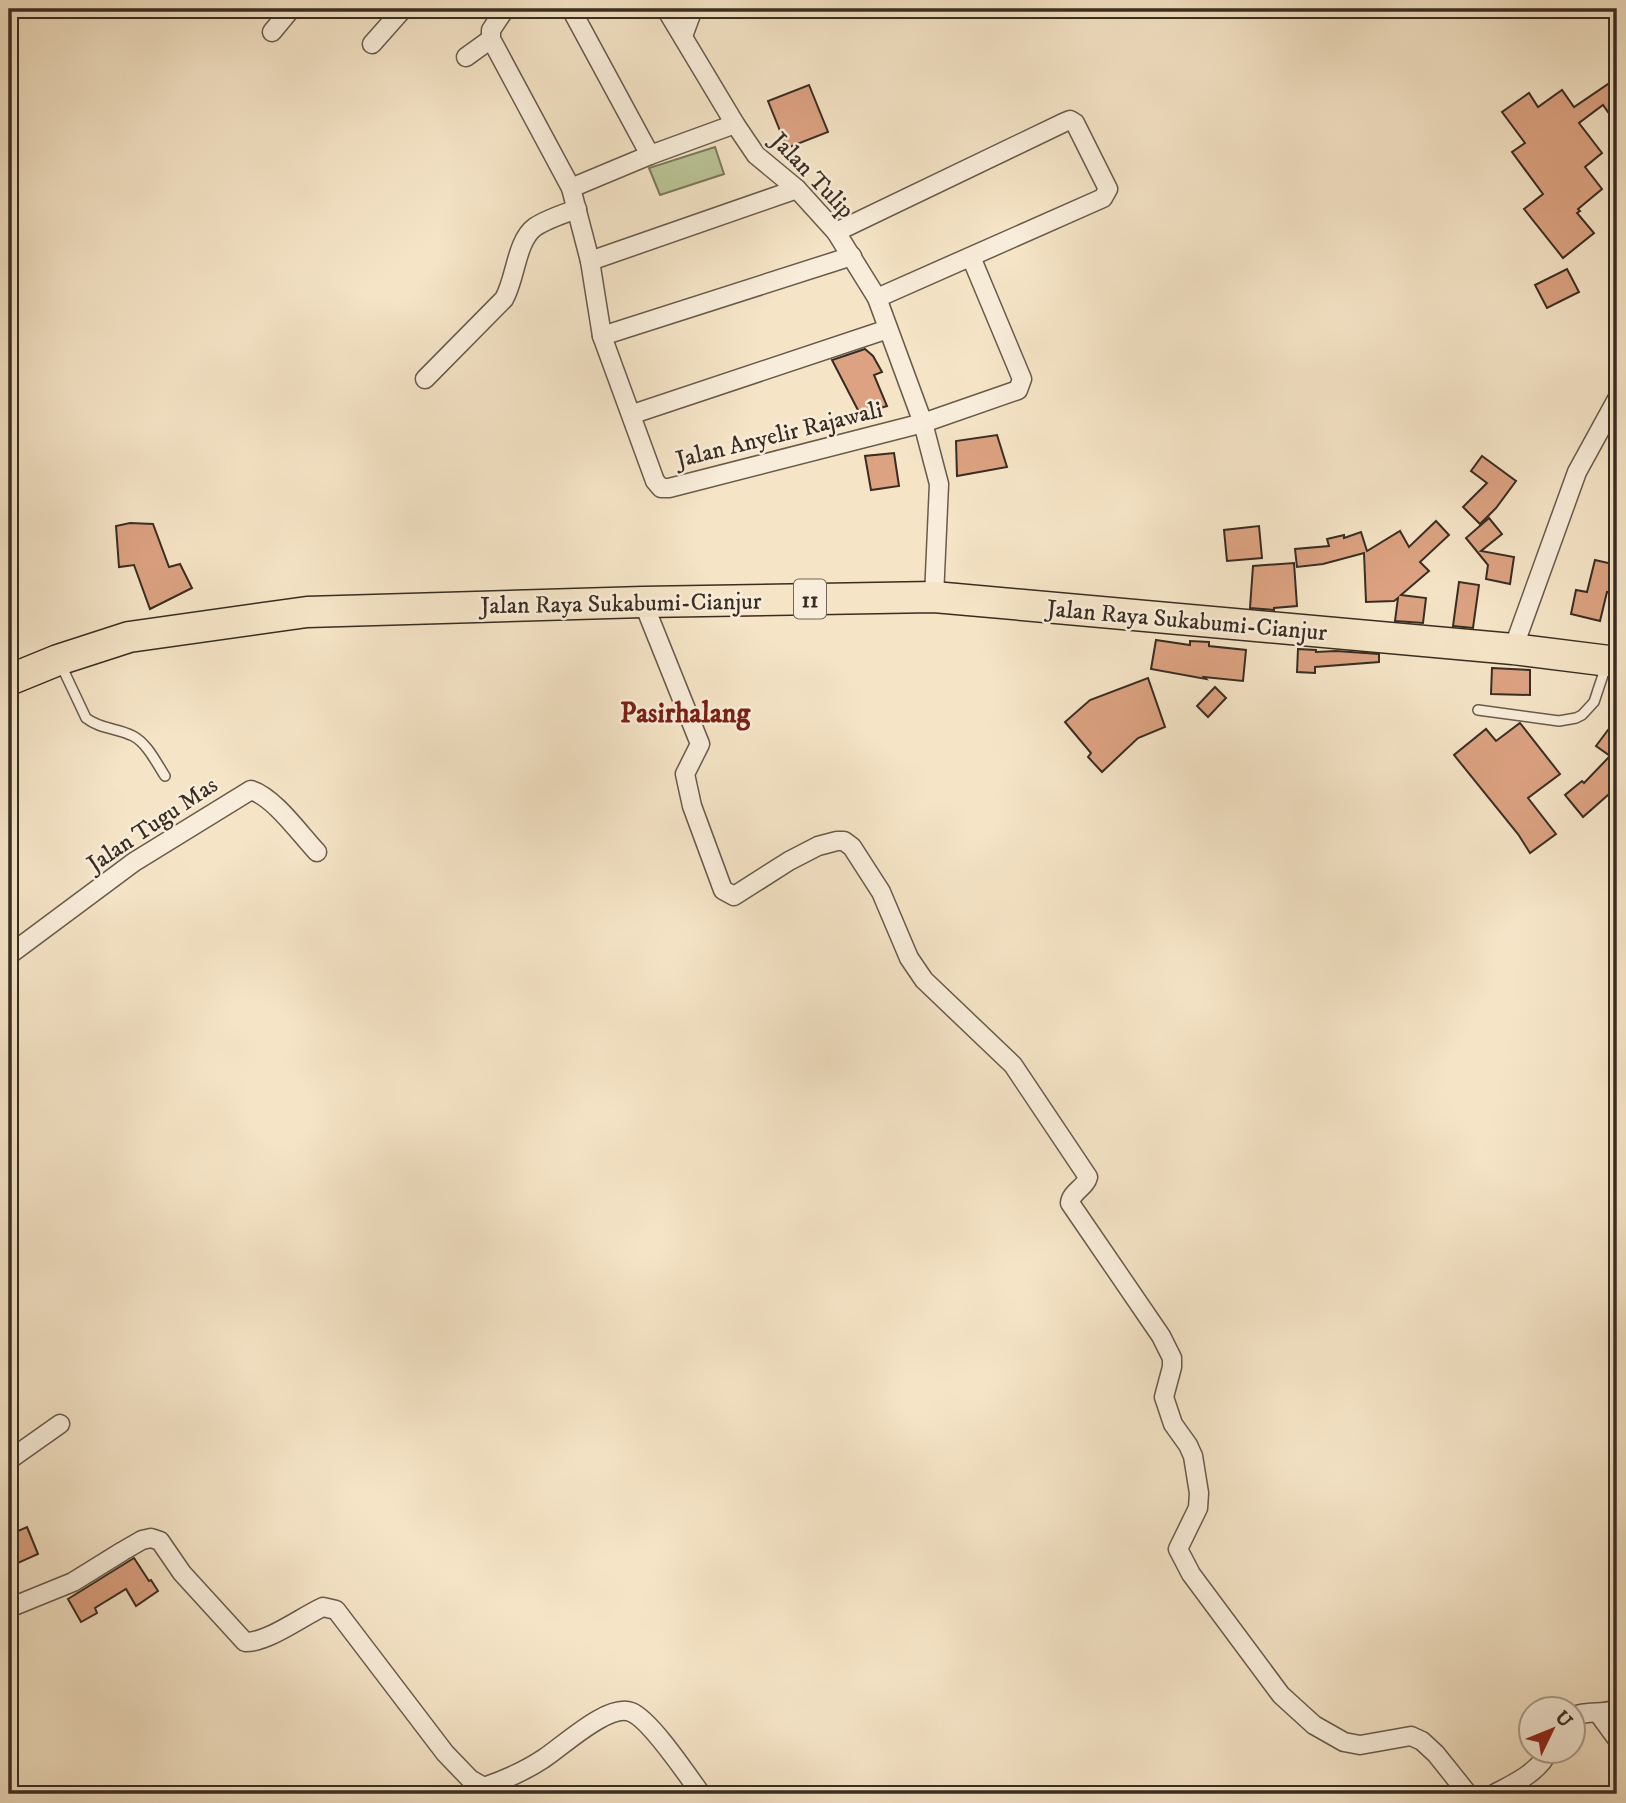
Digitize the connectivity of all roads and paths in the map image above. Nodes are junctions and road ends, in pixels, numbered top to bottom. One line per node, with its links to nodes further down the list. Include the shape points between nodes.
1 (291, 9): 7 (street)
2 (403, 9): 10 (street)
3 (505, 9): 9 (street, via 491,30)
4 (571, 9): 13 (street)
5 (666, 9): 8 (street, Jalan Tulip)
6 (693, 9): 8 (street)
7 (272, 33)
8 (683, 36): 12 (street, Jalan Tulip)
9 (491, 39): 11 (street); 14 (street, Jalan Anyelir Rajawali)
10 (372, 44)
11 (466, 57)
12 (735, 124): 13 (street); 15 (street, Jalan Tulip, via 756,155)
13 (650, 155): 14 (street)
14 (571, 188): 16 (street, Jalan Anyelir Rajawali)
15 (797, 190): 17 (street, Jalan Tulip); 20 (street)
16 (577, 209): 20 (street, Jalan Anyelir Rajawali); 24 (street, via 542,223 526,236 504,299)
17 (836, 232): 18 (street, Jalan Tulip); 19 (street, via 1065,122 1075,123 1108,193)
18 (852, 256): 21 (street, Jalan Tulip); 23 (street)
19 (971, 257): 21 (street); 27 (street, via 1022,384 1018,390)
20 (590, 261): 23 (street, Jalan Anyelir Rajawali)
21 (877, 298): 22 (street, Jalan Tulip)
22 (888, 329): 26 (street); 27 (street, Jalan Tulip)
23 (602, 336): 26 (street, Jalan Anyelir Rajawali)
24 (425, 379)
25 (1617, 399): 30 (street, via 1577,472)
26 (632, 414): 27 (street, Jalan Anyelir Rajawali, via 661,488)
27 (923, 423): 28 (street, Jalan Tulip, via 939,484)
28 (934, 597): 29 (highway, Jalan Raya Sukabumi-Cianjur / 11); 30 (highway, Jalan Raya Sukabumi-Cianjur / 11)
29 (643, 602): 31 (highway, Jalan Raya Sukabumi-Cianjur / 11, via 307,612 129,637); 47 (street, via 700,744 685,774 723,890 734,896 828,843 844,841 852,847 881,892 923,980 1013,1065 1088,1177 1070,1203 1172,1357 1164,1397 1173,1424 1193,1456 1199,1493 1198,1508 1178,1549 1191,1574 1281,1695 1314,1725 1344,1742 1360,1745 1410,1736 1422,1741)
30 (1513, 649): 32 (highway, Jalan Raya Sukabumi-Cianjur / 11)
31 (58, 660): 33 (highway, Jalan Raya Sukabumi-Cianjur / 11); 35 (lane, via 86,718 133,736)
32 (1612, 662): 34 (lane, via 1594,702 1576,718 1559,721)
33 (9, 680)
34 (1478, 710)
35 (165, 776)
36 (317, 852): 37 (street, Jalan Tugu Mas, via 273,805 251,790 134,862)
37 (9, 955)
38 (60, 1423): 39 (street)
39 (9, 1460)
40 (9, 1608): 46 (street, via 73,1582 151,1538 160,1541 244,1642 253,1643 323,1607 336,1610 445,1753 484,1787 542,1760 614,1712 630,1712 645,1721)
41 (1617, 1709): 43 (street)
42 (1588, 1711): 43 (street)
43 (1598, 1713): 44 (street)
44 (1617, 1739)
45 (1540, 1764): 48 (street)
46 (701, 1794)
47 (1468, 1794)
48 (1494, 1794)

